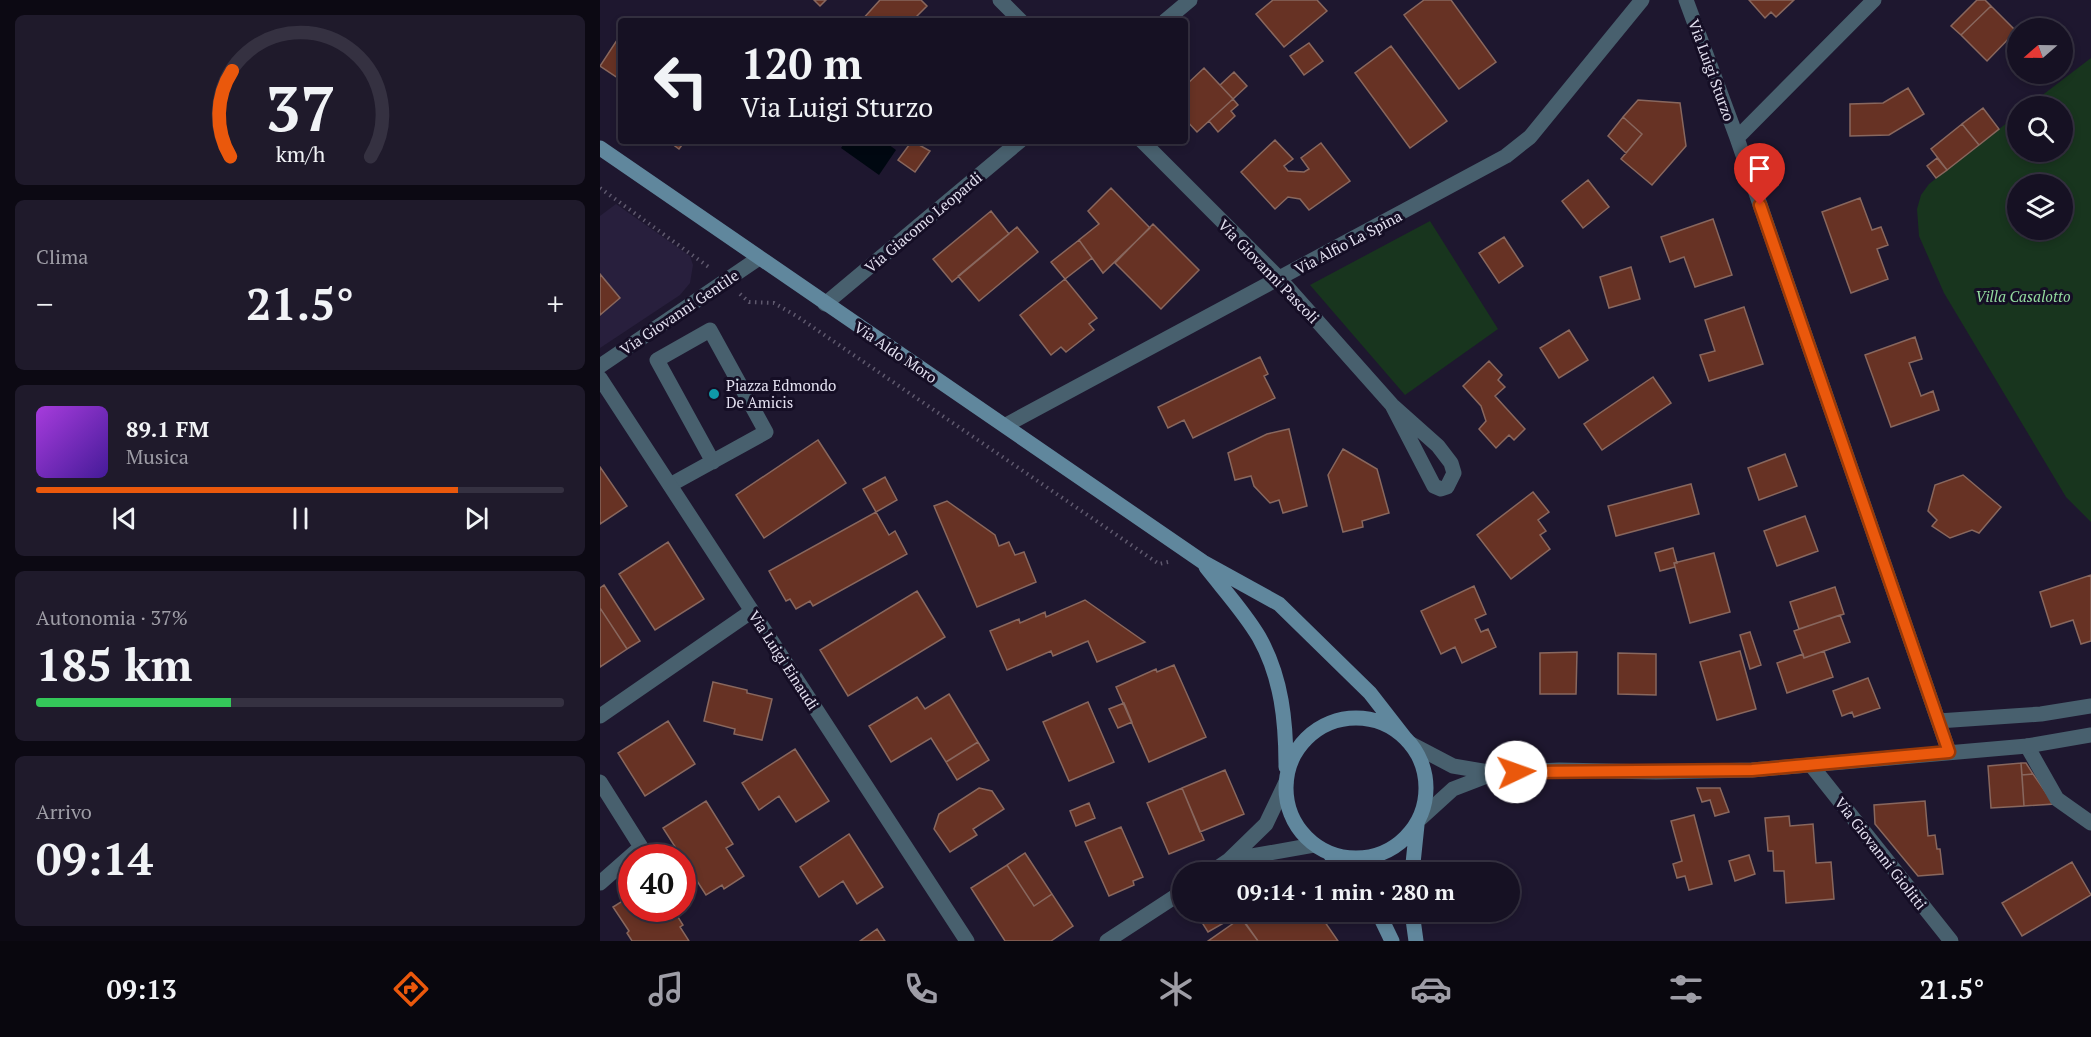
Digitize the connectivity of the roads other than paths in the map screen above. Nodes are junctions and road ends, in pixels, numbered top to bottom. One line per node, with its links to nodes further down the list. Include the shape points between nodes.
1 (1000, 0): 6 (street)
2 (1190, 0): 7 (street)
3 (1642, 0): 13 (street, Via Alfio La Spina, via 1530,137 1506,156)
4 (1686, 0): 8 (street, Via Luigi Sturzo)
5 (1874, 0): 8 (street)
6 (1018, 18)
7 (1169, 18)
8 (1737, 138): 25 (street, Via Luigi Sturzo)
9 (1016, 144): 14 (street, Via Giacomo Leopardi)
10 (1145, 144): 13 (street, Via Giovanni Pascoli)
11 (600, 148): 12 (main road, Via Aldo Moro)
12 (759, 258): 14 (main road, Via Aldo Moro); 15 (street, Via Giovanni Gentile)
13 (1279, 278): 17 (street, Via Giovanni Pascoli); 18 (street, Via Alfio La Spina)
14 (825, 304): 18 (main road, Via Aldo Moro)
15 (600, 366)
16 (600, 378): 20 (street, Via Luigi Einaudi)
17 (1392, 405): 17 (street, via 1434,486 1447,488 1454,473 1451,463 1438,446)
18 (1005, 425): 21 (main road, Via Aldo Moro)
19 (713, 462): 19 (street, via 766,432 710,330 657,360); 20 (street)
20 (670, 485): 22 (street, Via Luigi Einaudi)
21 (1197, 559): 27 (main road, via 1279,604 1370,693); 32 (main road, via 1259,636 1270,662 1280,687 1286,727)
22 (752, 611): 24 (street); 46 (street, Via Luigi Einaudi)
23 (2091, 706): 25 (street, via 2041,714)
24 (600, 716)
25 (1938, 721): 29 (street, Via Luigi Sturzo)
26 (2091, 735): 28 (street)
27 (1408, 741): 31 (street, via 1453,766); 32 (main road, via 1376,720 1359,717 1334,721 1300,745); 34 (main road, via 1425,772 1425,804)
28 (2027, 746): 29 (street); 35 (street, via 2057,799)
29 (1949, 752): 30 (street)
30 (1811, 765): 31 (street, via 1731,771); 50 (street, Via Giovanni Giolitti)
31 (1495, 773): 34 (street, via 1453,789)
32 (1286, 779): 36 (main road, via 1286,801 1292,818); 38 (street, via 1266,824)
33 (600, 782): 42 (street, via 641,847)
34 (1418, 821): 37 (main road, via 1395,847 1380,855 1346,858); 41 (main road)
35 (2091, 823)
36 (1314, 845): 37 (main road); 38 (street)
37 (1330, 854): 40 (main road)
38 (1229, 860): 39 (street)
39 (1226, 862)
40 (1337, 862)
41 (1413, 862)
42 (600, 883)
43 (1172, 899): 47 (street)
44 (1383, 922): 48 (main road)
45 (1413, 922): 49 (main road)
46 (967, 941)
47 (1107, 941)
48 (1392, 941)
49 (1416, 941)
50 (1951, 941)

